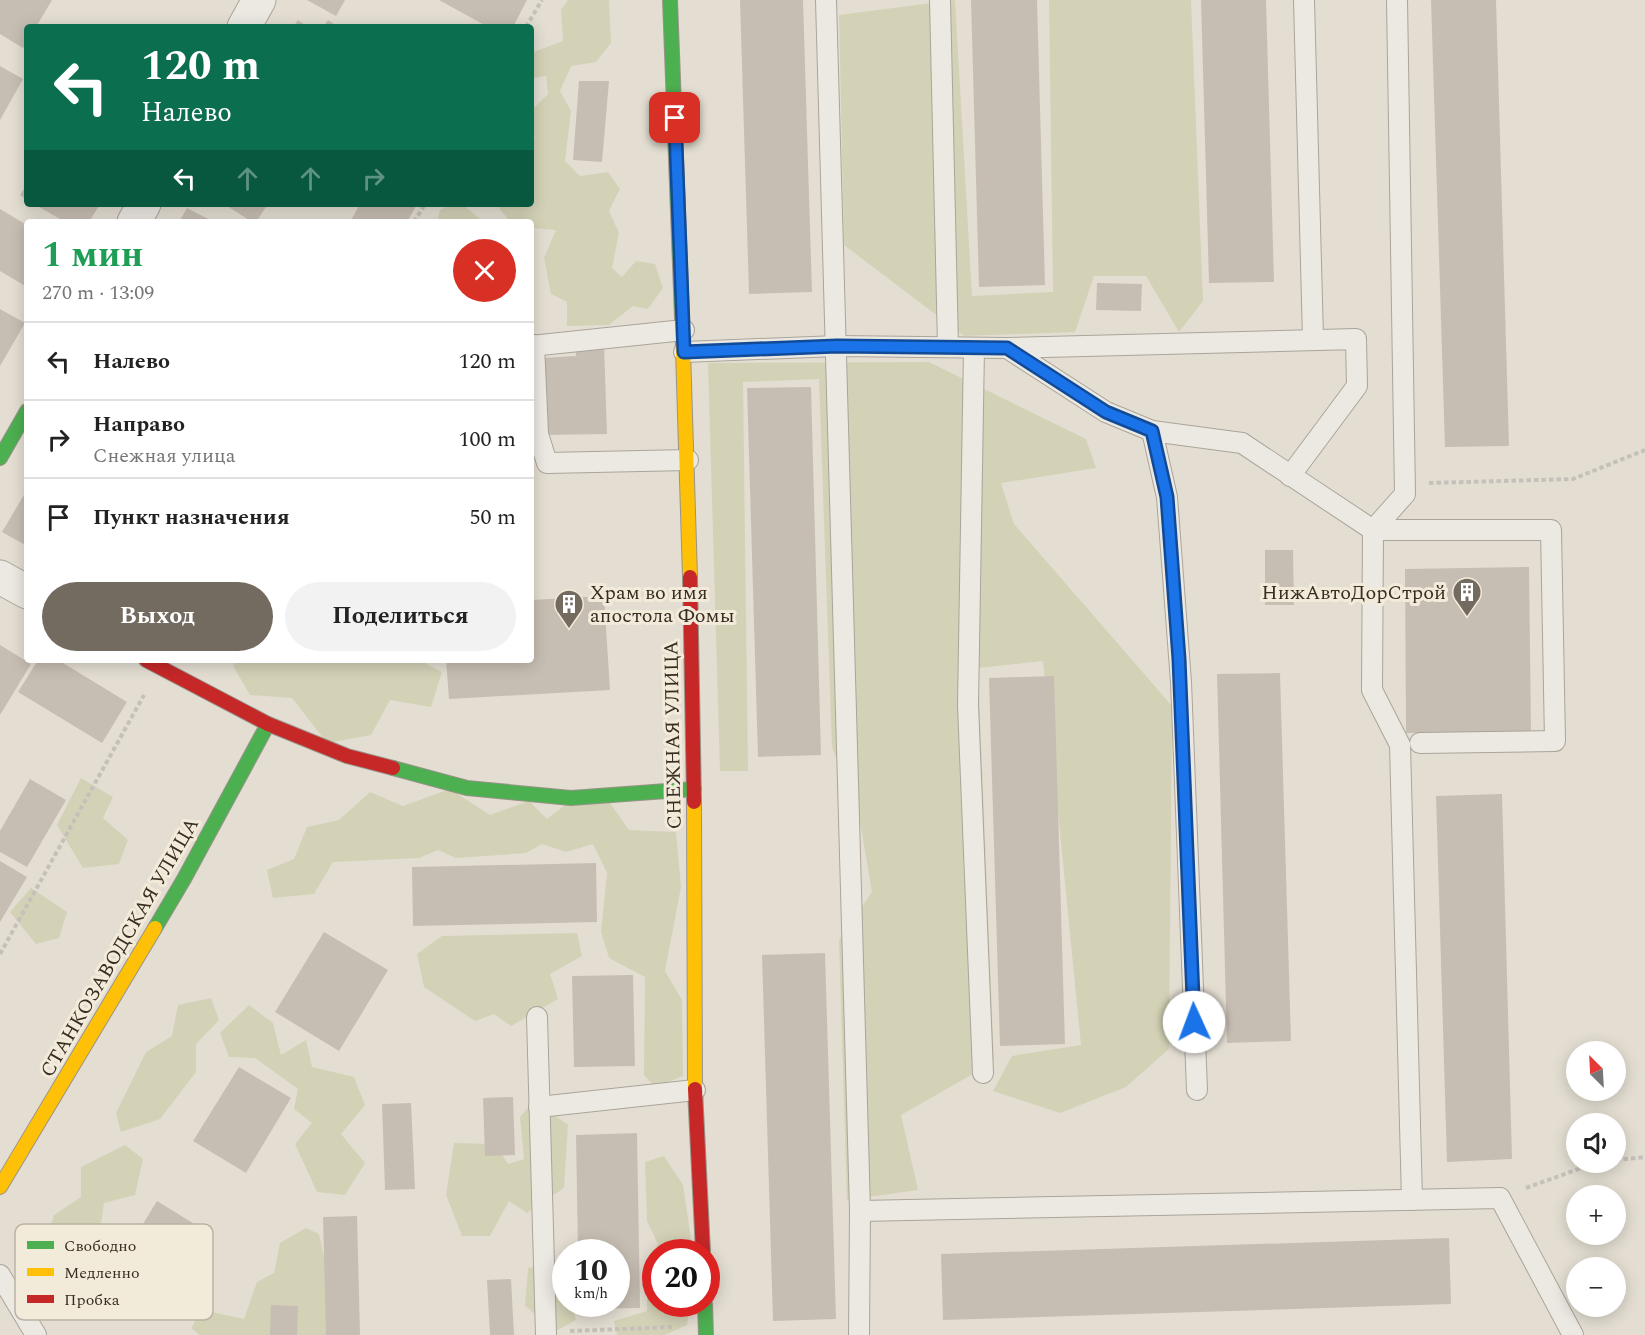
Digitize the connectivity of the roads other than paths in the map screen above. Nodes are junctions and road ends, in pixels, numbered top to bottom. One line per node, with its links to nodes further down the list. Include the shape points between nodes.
1 (259, 0): 7 (street)
2 (670, 0): 8 (street, СНЕЖНАЯ УЛИЦА)
3 (826, 0): 11 (lane)
4 (940, 0): 12 (lane)
5 (1304, 0): 9 (lane)
6 (1397, 0): 23 (lane, via 1405,494)
7 (246, 24)
8 (684, 330): 10 (lane); 15 (street, СНЕЖНАЯ УЛИЦА)
9 (1313, 339): 14 (lane); 22 (lane, via 1356,339 1357,386)
10 (534, 345)
11 (837, 346): 12 (lane); 15 (lane); 37 (lane)
12 (948, 346): 13 (lane)
13 (974, 348): 14 (lane); 31 (lane, via 968,705)
14 (1007, 348): 18 (lane, via 1106,412)
15 (684, 352): 21 (street, СНЕЖНАЯ УЛИЦА)
16 (534, 404): 19 (lane)
17 (24, 416): 20 (street)
18 (1152, 431): 22 (lane, via 1242,443); 33 (lane, via 1167,497 1180,682)
19 (535, 434): 21 (lane, via 547,463)
20 (0, 458)
21 (688, 460): 29 (street, СНЕЖНАЯ УЛИЦА)
22 (1290, 476): 23 (lane)
23 (1372, 530): 28 (lane, via 1551,530 1555,741); 36 (lane, via 1372,690 1400,745)
24 (0, 577): 25 (street)
25 (24, 590)
26 (152, 663): 27 (street)
27 (268, 724): 29 (street, via 347,756 467,788 571,798); 35 (street, СТАНКОЗАВОДСКАЯ УЛИЦА, via 184,879)
28 (1420, 743)
29 (694, 789): 32 (street, СНЕЖНАЯ УЛИЦА)
30 (537, 1017): 34 (lane)
31 (983, 1073)
32 (696, 1090): 34 (lane); 38 (street, СНЕЖНАЯ УЛИЦА)
33 (1197, 1090)
34 (540, 1107): 42 (lane)
35 (0, 1188)
36 (1412, 1200): 37 (lane); 45 (lane, via 1500,1198)
37 (860, 1211): 44 (lane)
38 (702, 1239)
39 (0, 1275): 40 (lane)
40 (15, 1300)
41 (27, 1320): 43 (lane)
42 (546, 1333)
43 (36, 1335)
44 (859, 1335)
45 (1574, 1335)

